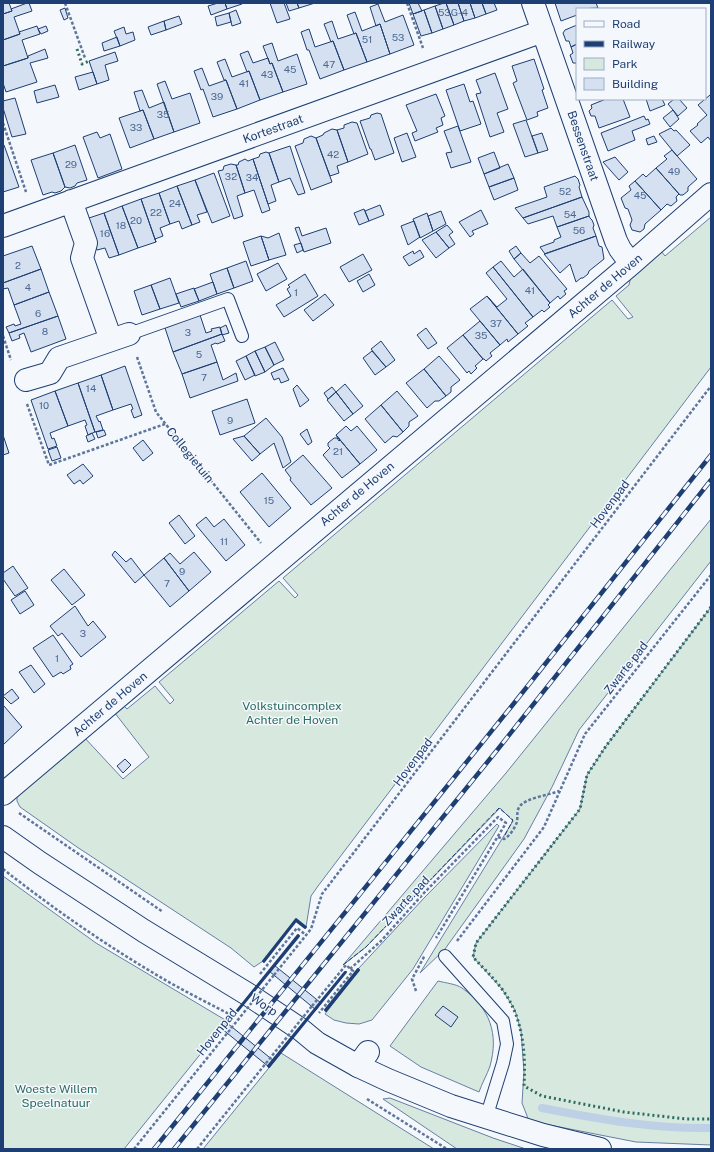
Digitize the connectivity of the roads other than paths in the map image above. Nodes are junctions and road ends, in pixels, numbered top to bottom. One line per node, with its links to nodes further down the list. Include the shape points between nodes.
1 (533, 3): 2 (street, Bessenstraat)
2 (543, 31): 4 (street, Kortestraat); 6 (street, Bessenstraat, via 616,241)
3 (711, 194): 6 (street, Achter de Hoven)
4 (72, 201): 5 (street, Kortestraat); 8 (street, via 86,243 82,258)
5 (3, 226)
6 (631, 264): 10 (street, Achter de Hoven)
7 (242, 336): 8 (lane, via 228,299)
8 (120, 337): 9 (street, via 59,358 50,373)
9 (22, 382)
10 (3, 794)
11 (3, 837): 13 (street, Worp, via 144,931 256,999 317,1043 363,1059 388,1080)
12 (446, 956): 13 (lane, via 503,1021 507,1044)
13 (486, 1118): 14 (street, Worp)
14 (600, 1149)

